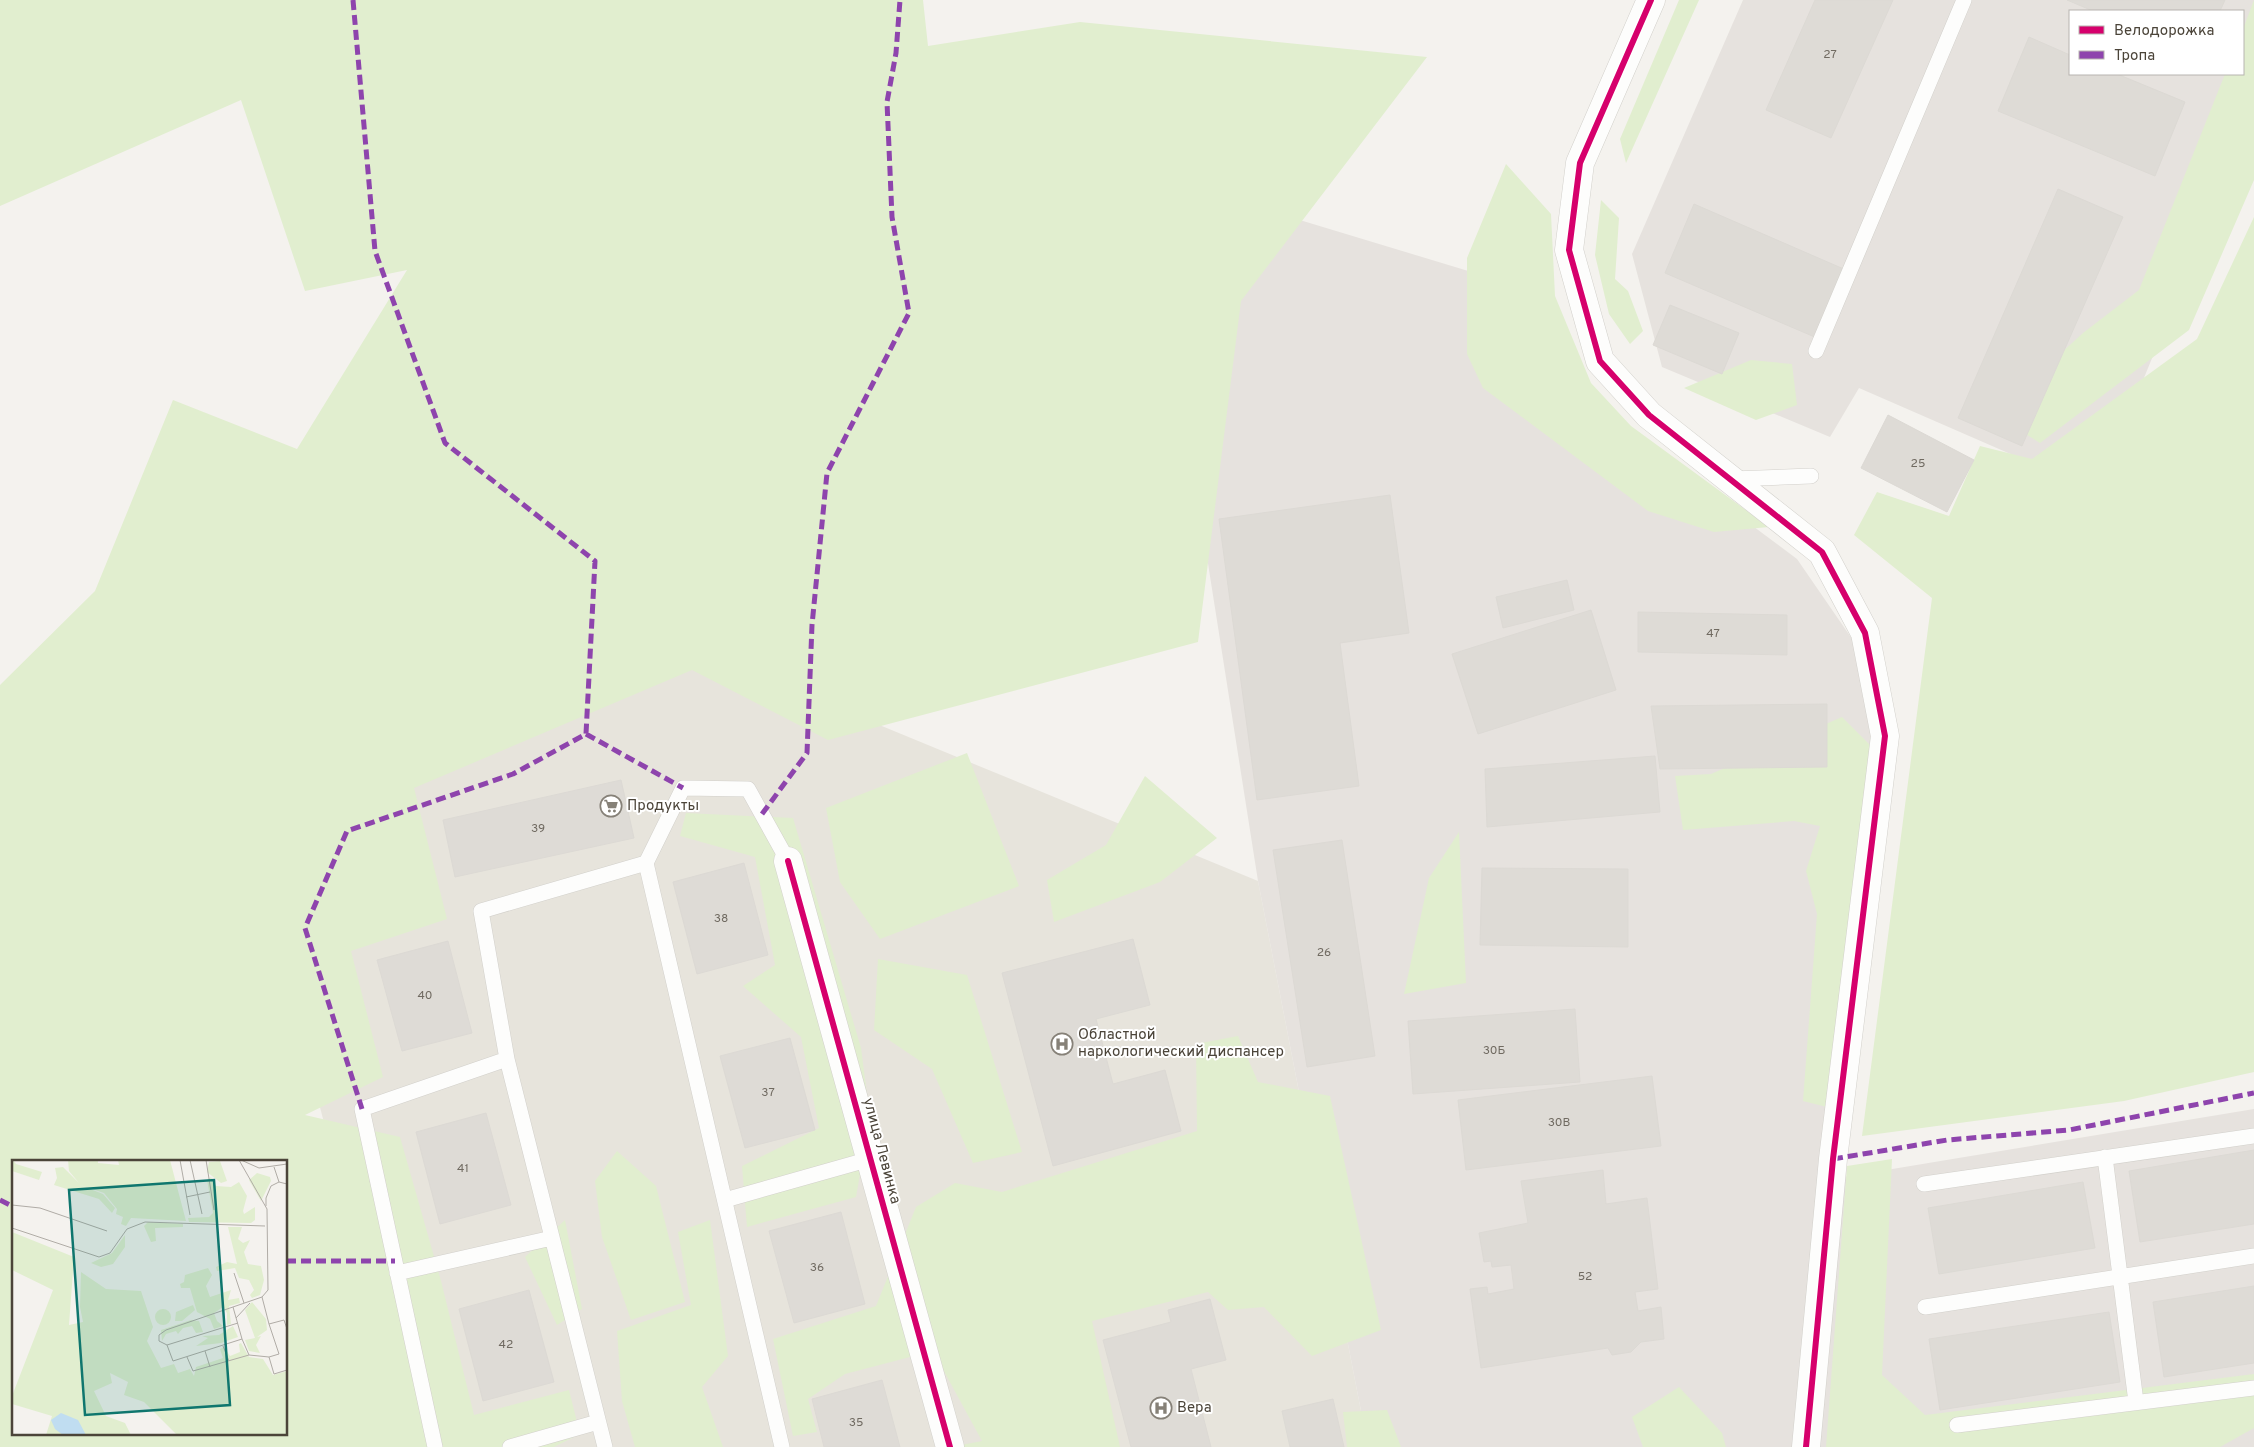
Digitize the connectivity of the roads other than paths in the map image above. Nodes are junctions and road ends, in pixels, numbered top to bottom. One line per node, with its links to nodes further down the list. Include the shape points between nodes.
1 (1651, 0): 5 (street, via 1580,163 1569,250 1600,362 1649,414)
2 (1964, 0): 3 (lane)
3 (1816, 351)
4 (1811, 476): 5 (lane)
5 (1732, 479): 28 (street, via 1822,552 1864,634 1886,736 1833,1159)
6 (788, 861): 7 (lane, via 748,789 683,788); 11 (street, улица Левинка)
7 (646, 863): 8 (lane, via 481,911); 13 (lane)
8 (507, 1059): 14 (lane); 16 (lane, via 362,1109)
9 (2254, 1136): 10 (lane)
10 (2105, 1157): 12 (lane); 17 (lane)
11 (870, 1159): 13 (lane); 27 (street, улица Левинка)
12 (1924, 1184)
13 (724, 1200): 26 (lane)
14 (552, 1238): 16 (lane); 21 (lane)
15 (2254, 1256): 17 (lane)
16 (398, 1273): 23 (lane)
17 (2120, 1276): 18 (lane); 20 (lane)
18 (1924, 1307)
19 (2254, 1388): 20 (lane)
20 (2136, 1402): 22 (lane)
21 (598, 1422): 24 (lane); 25 (lane)
22 (1957, 1425)
23 (435, 1447)
24 (510, 1447)
25 (605, 1447)
26 (782, 1447)
27 (950, 1447)
28 (1806, 1447)

